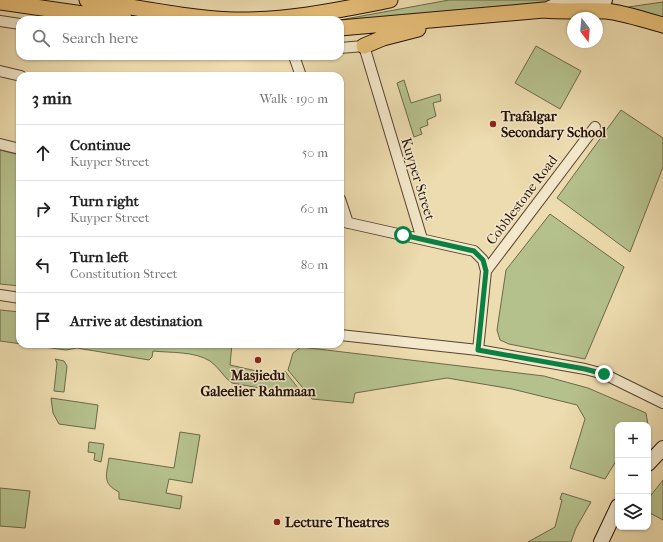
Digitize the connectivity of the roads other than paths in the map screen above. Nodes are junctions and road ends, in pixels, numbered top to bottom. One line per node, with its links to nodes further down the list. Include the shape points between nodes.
1 (87, 0): 7 (main road)
2 (390, 0): 8 (main road)
3 (605, 0): 5 (main road, via 559,4)
4 (0, 2): 6 (main road)
5 (544, 10): 9 (main road); 12 (main road, via 606,11)
6 (97, 16)
7 (191, 16)
8 (301, 16)
9 (457, 18): 13 (main road); 14 (main road, via 383,38)
10 (0, 20): 11 (street)
11 (16, 23)
12 (663, 25)
13 (344, 28)
14 (364, 46): 15 (street); 24 (street, Kuyper Street)
15 (344, 48)
16 (295, 60): 18 (street)
17 (0, 71): 19 (street)
18 (299, 72)
19 (16, 75)
20 (595, 127): 25 (street, Cobblestone Road)
21 (0, 144): 22 (street)
22 (16, 148)
23 (344, 222): 24 (street)
24 (422, 240): 25 (street, Kuyper Street, via 474,251 483,260)
25 (486, 271): 29 (street)
26 (0, 295): 27 (street)
27 (16, 297)
28 (344, 335): 29 (street)
29 (478, 350): 30 (street, via 604,374)
30 (663, 404)
31 (663, 448): 32 (main road)
32 (651, 461)
33 (615, 512): 34 (main road)
34 (601, 542)

